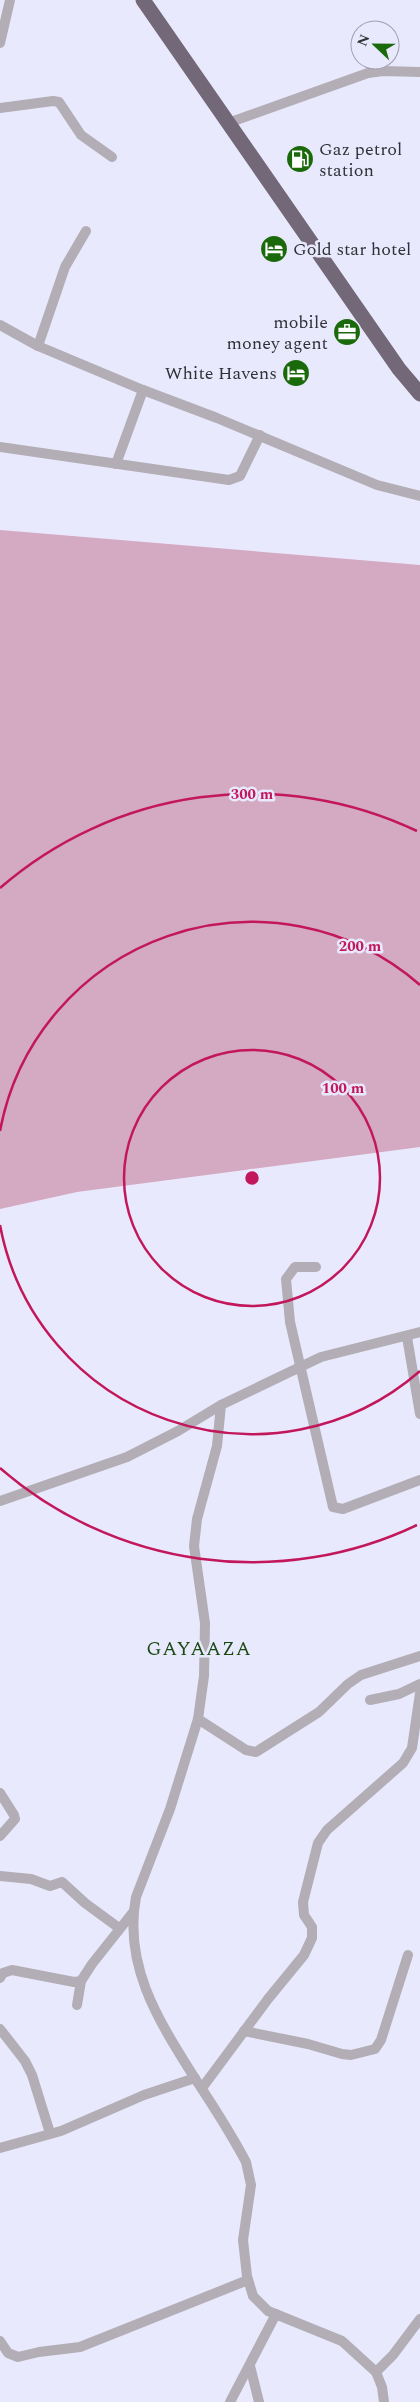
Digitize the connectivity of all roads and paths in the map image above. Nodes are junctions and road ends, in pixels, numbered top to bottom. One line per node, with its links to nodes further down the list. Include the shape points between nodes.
1 (10, 0): 3 (street)
2 (143, 0): 6 (highway)
3 (0, 44)
4 (420, 72): 6 (street, via 368,73)
5 (0, 108): 7 (street, via 59,102 81,135)
6 (228, 123): 12 (highway, via 399,369)
7 (112, 157)
8 (86, 231): 10 (street, via 65,267)
9 (0, 324): 10 (street)
10 (38, 346): 11 (street)
11 (143, 390): 13 (street); 15 (street)
12 (420, 394)
13 (260, 435): 15 (street, via 240,476 229,480); 16 (street, via 377,485)
14 (0, 447): 15 (street)
15 (116, 464)
16 (420, 496)
17 (316, 1267): 20 (street, via 295,1267 286,1278 292,1335)
18 (420, 1332): 19 (street)
19 (407, 1337): 20 (street, via 321,1357); 22 (street)
20 (302, 1366): 21 (street); 23 (street, via 333,1507 343,1509)
21 (221, 1405): 24 (street, via 127,1457); 29 (street, via 217,1446 197,1519 194,1546 205,1623 204,1676)
22 (420, 1414)
23 (420, 1480)
24 (0, 1501)
25 (420, 1656): 29 (street, via 360,1675 319,1712 256,1752 246,1750)
26 (420, 1684): 28 (street, via 399,1694)
27 (420, 1694): 40 (street, via 412,1748 403,1763 326,1830 318,1843 303,1902 304,1915 312,1927 312,1938 304,1955)
28 (370, 1700)
29 (198, 1719): 33 (street, via 170,1809 136,1897)
30 (0, 1793): 31 (street, via 15,1820)
31 (0, 1836)
32 (0, 1876): 34 (street, via 32,1879 50,1886 62,1882)
33 (134, 1911): 34 (street); 41 (street, via 135,1946 144,1987 160,2024)
34 (119, 1928): 37 (street)
35 (408, 1955): 40 (street, via 381,2040 375,2049 342,2054)
36 (0, 1978): 37 (street, via 3,1972 12,1970)
37 (81, 1981): 38 (street)
38 (77, 2005)
39 (0, 2029): 43 (street, via 25,2060)
40 (244, 2031): 42 (street)
41 (196, 2078): 42 (street); 43 (street)
42 (202, 2088): 45 (street, via 246,2162 251,2185 242,2240)
43 (50, 2133): 44 (street)
44 (0, 2148)
45 (248, 2280): 46 (street, via 253,2296 268,2311); 48 (street, via 80,2347 18,2357 8,2352)
46 (276, 2314): 49 (street); 50 (street, via 342,2341)
47 (420, 2319): 50 (street)
48 (0, 2341)
49 (250, 2366): 51 (street); 52 (street)
50 (376, 2372): 53 (street)
51 (230, 2402)
52 (259, 2402)
53 (384, 2402)

